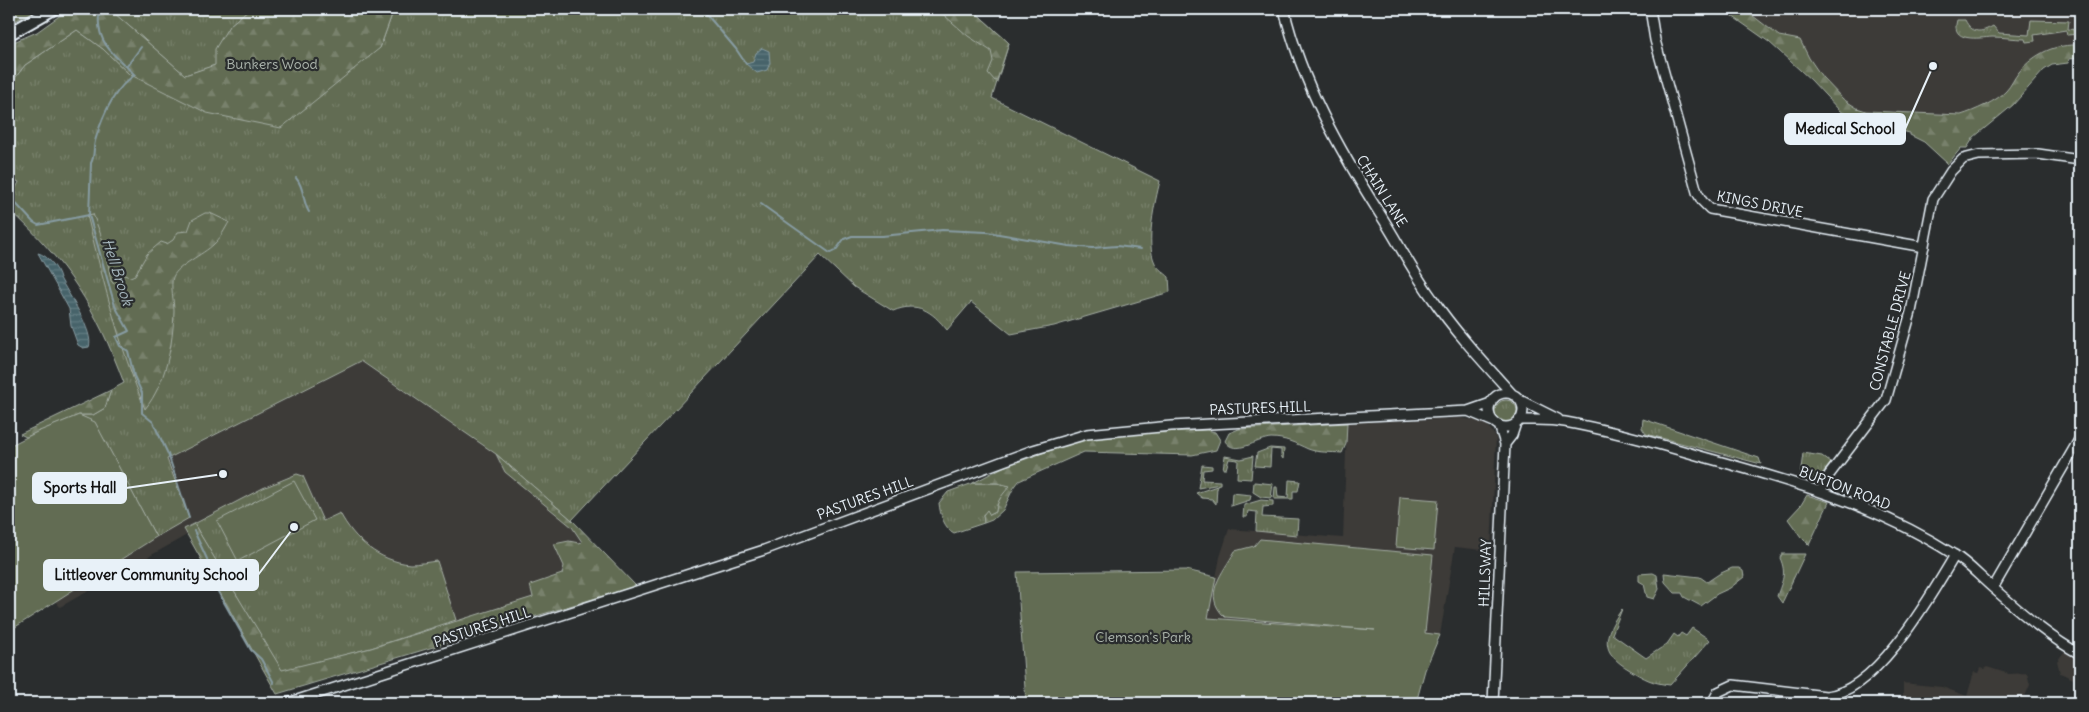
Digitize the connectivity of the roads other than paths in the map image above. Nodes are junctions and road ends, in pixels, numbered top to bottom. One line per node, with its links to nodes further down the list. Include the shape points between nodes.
1 (53, 9): 4 (highway)
2 (1284, 9): 7 (street, CHAIN LANE, via 1308,84 1340,149 1431,297)
3 (1650, 9): 6 (street, KINGS DRIVE, via 1655,40 1697,192 1710,209)
4 (9, 34)
5 (2080, 160): 6 (street, CONSTABLE DRIVE, via 2038,154 1975,156 1958,163 1933,199)
6 (1924, 247): 16 (street, CONSTABLE DRIVE, via 1911,312 1886,400)
7 (1490, 370): 8 (street, CHAIN LANE); 9 (street, via 1495,383)
8 (1516, 397): 9 (street, via 1503,394); 11 (street, via 1523,412); 12 (street, BURTON ROAD)
9 (1493, 401): 10 (street, PASTURES HILL); 13 (street, via 1491,416)
10 (1468, 411): 13 (street, PASTURES HILL); 20 (street, PASTURES HILL, via 1170,426 1087,434 1025,453 764,550)
11 (1518, 422): 12 (street, BURTON ROAD); 13 (street, via 1506,427); 15 (street, HILLSWAY)
12 (1563, 422): 16 (street, BURTON ROAD, via 1675,448)
13 (1497, 424): 15 (street, HILLSWAY)
14 (2080, 438): 18 (street)
15 (1504, 444): 21 (street, HILLSWAY)
16 (1821, 490): 17 (street, BURTON ROAD, via 1887,519)
17 (1955, 555): 18 (street, BURTON ROAD); 22 (street, via 1921,613 1868,673 1846,690 1826,696 1733,685 1718,692)
18 (1993, 588): 19 (street, BURTON ROAD, via 2046,632)
19 (2080, 654)
20 (288, 703)
21 (1493, 703)
22 (1712, 703)

